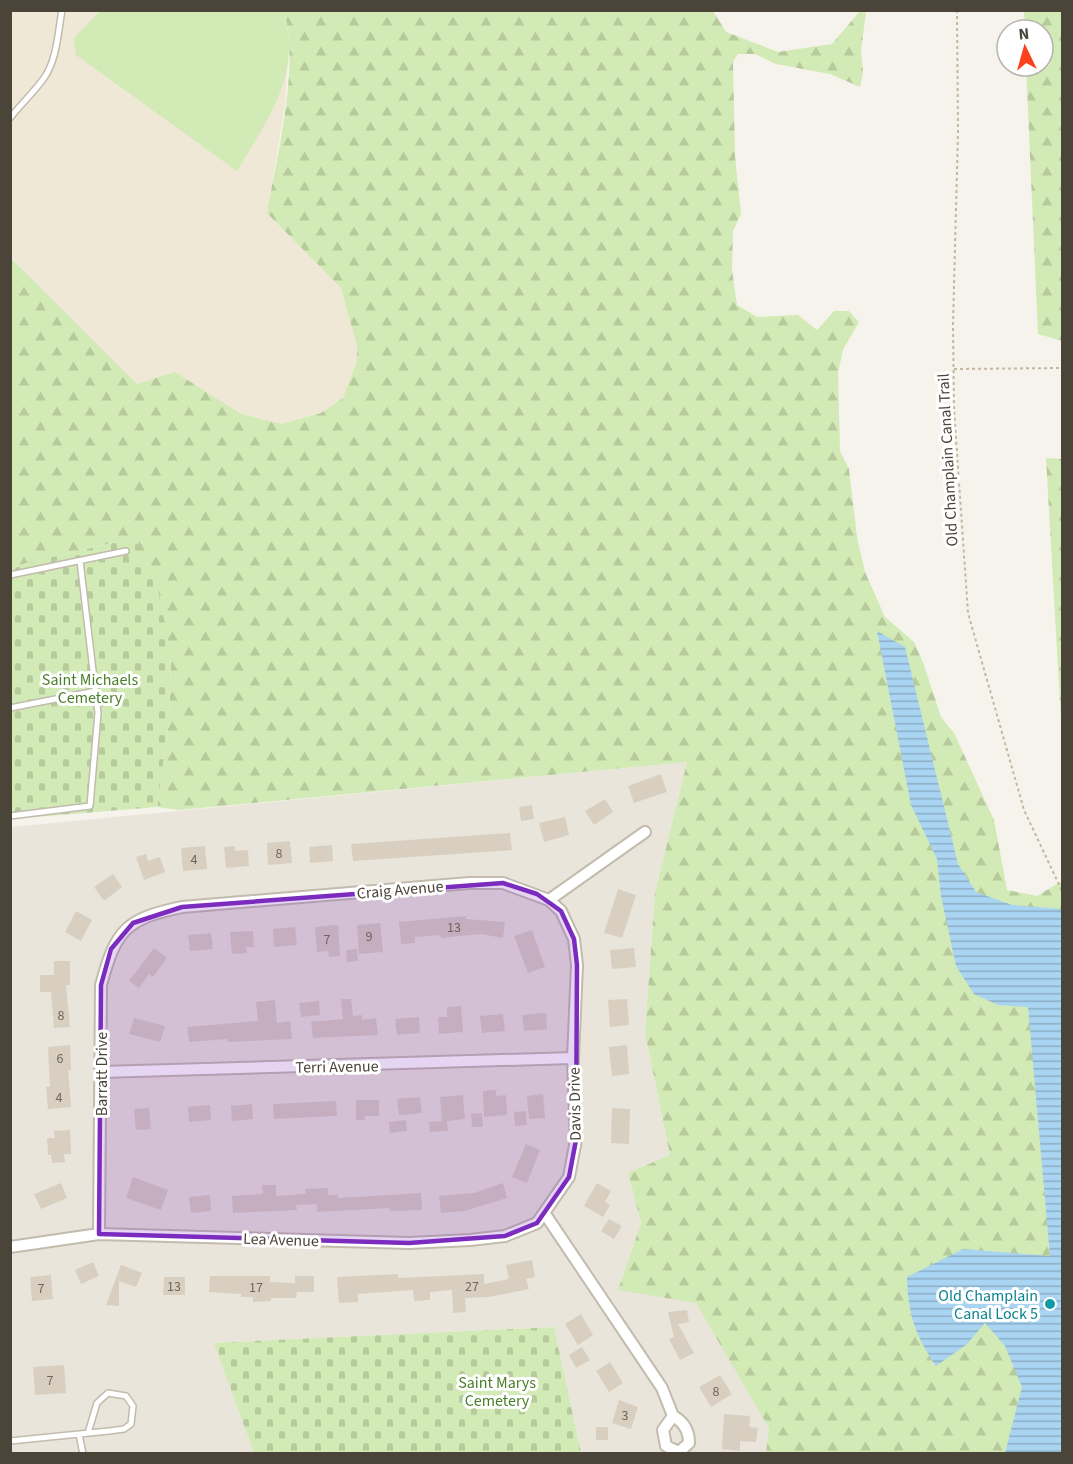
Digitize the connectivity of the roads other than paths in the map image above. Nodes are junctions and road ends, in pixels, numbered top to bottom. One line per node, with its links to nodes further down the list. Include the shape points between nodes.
1 (62, 10): 2 (lane, via 55,52 44,78)
2 (10, 118)
3 (126, 551): 4 (lane)
4 (80, 561): 5 (lane); 6 (lane)
5 (10, 575)
6 (96, 691): 7 (lane); 8 (lane, via 98,713 90,806)
7 (10, 708)
8 (10, 816)
9 (645, 832): 10 (street)
10 (549, 900): 11 (street, Craig Avenue, via 503,883 469,883 182,907); 12 (street, Davis Drive, via 561,911 574,939 577,964)
11 (133, 923): 13 (street, Barratt Drive, via 117,937 101,985)
12 (573, 1058): 13 (street, Terri Avenue); 14 (street, Davis Drive, via 576,1140 569,1177)
13 (101, 1072): 15 (street, Barratt Drive)
14 (546, 1214): 15 (street, Lea Avenue, via 524,1230 505,1236 409,1243); 17 (street, via 662,1388)
15 (99, 1234): 16 (street, Lea Avenue)
16 (10, 1247)
17 (672, 1416)
18 (88, 1433): 18 (lane, via 124,1429 131,1424 133,1406 126,1396 108,1393 99,1399); 19 (lane)
19 (79, 1434): 20 (lane); 21 (lane)
20 (10, 1441)
21 (82, 1454)

